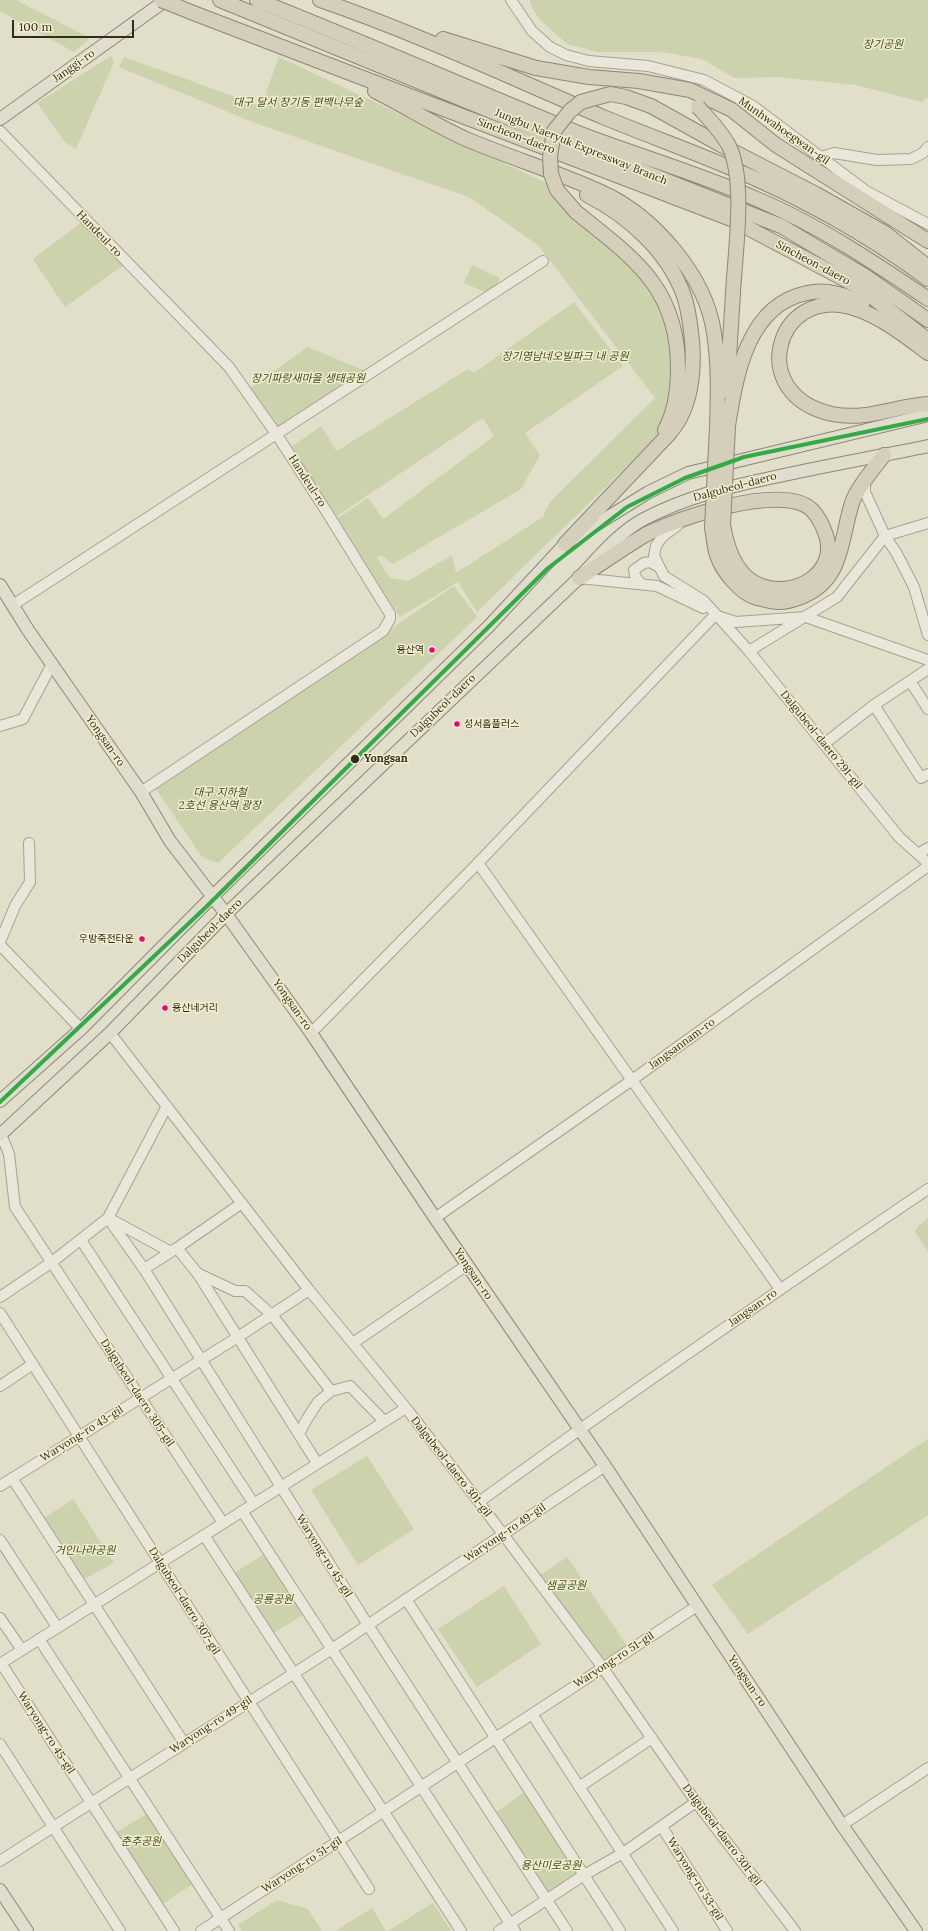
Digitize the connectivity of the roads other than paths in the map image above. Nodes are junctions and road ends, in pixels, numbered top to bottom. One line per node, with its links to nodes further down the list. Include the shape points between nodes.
1 (161, 0): 8 (highway, Sincheon-daero, bridge)
2 (166, 0): 10 (main road, Janggi-ro)
3 (220, 0): 22 (highway, Jungbu Naeryuk Expressway Branch, via 781,226 865,276)
4 (256, 0): 21 (highway, Jungbu Naeryuk Expressway Branch, via 372,45 617,148 759,200 798,219 878,265)
5 (320, 0): 7 (highway)
6 (511, 0): 13 (street, Munhwahoegwan-gil, via 532,31 550,47 566,55 589,61 648,66 704,80 753,106)
7 (371, 17): 9 (highway, via 536,68 589,77); 20 (highway, via 756,179 889,250)
8 (286, 49): 15 (highway, via 465,138); 24 (highway, Sincheon-daero, via 731,219 859,287)
9 (639, 81): 17 (highway, via 690,90 732,110 776,145); 28 (highway, bridge, via 683,95 698,107 721,132 729,147 735,170 738,198 727,394)
10 (0, 119)
11 (0, 131): 29 (street, Handeul-ro, via 229,367)
12 (928, 147): 14 (street)
13 (821, 156): 14 (street, via 834,153 877,160); 16 (street, Munhwahoegwan-gil, via 866,191)
14 (924, 156)
15 (517, 159): 28 (highway, via 602,192 627,206 670,244 706,303 714,332); 31 (highway, via 599,201 640,231 660,252 684,296 690,319 693,359 687,398 680,418)
16 (928, 224)
17 (928, 241)
18 (543, 261): 29 (street)
19 (928, 267): 31 (highway, bridge, via 884,233 651,106 610,94 581,102 570,111 554,132 550,157 551,174 557,190 576,212 626,252 648,274 662,295 671,316 678,348 678,387 668,423)
20 (928, 279)
21 (928, 298)
22 (928, 320)
23 (897, 329): 25 (highway); 26 (highway, via 850,307 820,306 800,316 781,340 779,354 783,378 800,401 831,414 858,417); 28 (highway, via 857,301 836,294 811,292 788,299 766,316 750,342)
24 (928, 340)
25 (928, 352)
26 (928, 404)
27 (928, 415): 38 (main road, Dalgubeol-daero, via 688,474 647,493)
28 (722, 426): 36 (highway, bridge)
29 (277, 435): 43 (street); 57 (street, Handeul-ro, via 390,614 390,619 383,631)
30 (928, 446): 32 (main road, Dalgubeol-daero)
31 (650, 453): 38 (highway)
32 (884, 455): 33 (highway); 40 (main road, Dalgubeol-daero, via 834,463 697,496 643,520 608,546)
33 (865, 482): 36 (highway, via 852,502 838,562 826,582 811,593 786,603 754,597 732,582 717,556); 37 (street, via 865,492)
34 (697, 514): 36 (highway, via 753,501 786,499 810,508 823,525 829,546 827,560 816,576 802,586 774,589 760,586 745,576); 39 (street, via 662,537 656,546 654,556); 40 (highway, via 645,536)
35 (928, 523): 37 (street)
36 (718, 526)
37 (885, 536): 45 (street, via 837,597); 46 (street, via 914,587)
38 (565, 544): 64 (main road, Dalgubeol-daero, via 489,626)
39 (659, 567): 41 (street, via 650,562 638,566 634,570); 44 (street, via 664,576 704,601)
40 (579, 578): 41 (street); 65 (main road, Dalgubeol-daero)
41 (641, 584): 44 (street, via 657,586 681,596)
42 (0, 585): 43 (main road, Yongsan-ro)
43 (13, 605): 49 (main road, Yongsan-ro)
44 (715, 615): 45 (street, via 736,622); 47 (street, Dalgubeol-daero 291-gil); 61 (street)
45 (806, 617): 47 (street); 48 (street)
46 (928, 635)
47 (749, 650): 55 (street, Dalgubeol-daero 291-gil)
48 (928, 660)
49 (52, 664): 54 (street, via 23,719); 57 (main road, Yongsan-ro)
50 (928, 669): 51 (street)
51 (910, 681): 52 (street); 53 (street)
52 (874, 705): 55 (street); 56 (street, via 921,778)
53 (928, 709)
54 (0, 726)
55 (824, 744): 60 (street, Dalgubeol-daero 291-gil, via 899,837)
56 (928, 774)
57 (141, 792): 64 (main road, Yongsan-ro, via 170,841)
58 (29, 843): 66 (street, via 30,882 15,906)
59 (928, 848): 60 (street)
60 (918, 854): 62 (street, Dalgubeol-daero 291-gil)
61 (478, 863): 70 (street); 71 (street)
62 (928, 863)
63 (928, 866): 71 (street, Jangsannam-ro)
64 (213, 896): 65 (main road, Yongsan-ro); 68 (main road, Dalgubeol-daero)
65 (226, 914): 69 (main road, Dalgubeol-daero); 70 (main road, Yongsan-ro)
66 (0, 942)
67 (0, 945): 68 (street)
68 (81, 1029): 72 (main road, Dalgubeol-daero)
69 (110, 1033): 73 (street, Dalgubeol-daero 301-gil); 74 (main road, Dalgubeol-daero)
70 (311, 1033): 78 (main road, Yongsan-ro)
71 (632, 1080): 78 (street, Jangsannam-ro); 85 (street)
72 (0, 1101)
73 (167, 1106): 76 (street, Dalgubeol-daero 301-gil); 77 (street)
74 (1, 1134): 81 (street, Dalgubeol-daero 305-gil, via 9,1154 15,1207)
75 (928, 1189): 85 (street, Jangsan-ro)
76 (242, 1202): 80 (street); 86 (street, Dalgubeol-daero 301-gil)
77 (108, 1218): 79 (street); 80 (street); 83 (street)
78 (435, 1218): 82 (main road, Yongsan-ro)
79 (81, 1240): 81 (street); 94 (street)
80 (174, 1250): 83 (street); 84 (street)
81 (52, 1262): 87 (street); 97 (street, Dalgubeol-daero 305-gil)
82 (467, 1265): 91 (street); 100 (main road, Yongsan-ro)
83 (144, 1269): 92 (street)
84 (197, 1273): 89 (street, via 235,1290 245,1291); 90 (street)
85 (780, 1289): 100 (street, Jangsan-ro)
86 (309, 1290): 89 (street, Waryong-ro 43-gil); 91 (street, Dalgubeol-daero 301-gil)
87 (0, 1297)
88 (0, 1313): 93 (street, Dalgubeol-daero 307-gil)
89 (272, 1314): 90 (street, Waryong-ro 43-gil); 96 (street)
90 (238, 1337): 92 (street, Waryong-ro 43-gil); 101 (street)
91 (353, 1343): 98 (street, Dalgubeol-daero 301-gil)
92 (201, 1359): 94 (street, Waryong-ro 43-gil); 107 (street)
93 (33, 1364): 95 (street); 102 (street, Dalgubeol-daero 307-gil)
94 (172, 1378): 97 (street, Waryong-ro 43-gil); 109 (street)
95 (0, 1386)
96 (331, 1391): 99 (street, via 350,1386); 101 (street, via 318,1402)
97 (140, 1398): 102 (street, Waryong-ro 43-gil); 111 (street, Dalgubeol-daero 305-gil)
98 (406, 1408): 99 (street, Waryong-ro 45-gil); 108 (street, Dalgubeol-daero 301-gil)
99 (384, 1421): 103 (street, Waryong-ro 45-gil)
100 (579, 1429): 104 (main road, Yongsan-ro); 108 (street)
101 (298, 1432): 103 (street)
102 (79, 1436): 105 (street, Waryong-ro 43-gil); 115 (street, Dalgubeol-daero 307-gil)
103 (318, 1463): 107 (street, Waryong-ro 45-gil)
104 (605, 1466): 113 (street, Waryong-ro 49-gil); 118 (main road, Yongsan-ro)
105 (12, 1478): 106 (street, Waryong-ro 43-gil); 117 (street)
106 (0, 1486)
107 (281, 1486): 109 (street, Waryong-ro 45-gil); 120 (street, Waryong-ro 45-gil)
108 (478, 1502): 113 (street, Dalgubeol-daero 301-gil)
109 (254, 1504): 110 (street, Waryong-ro 45-gil)
110 (242, 1511): 111 (street, Waryong-ro 45-gil); 123 (street)
111 (223, 1523): 112 (street, Waryong-ro 45-gil)
112 (204, 1534): 115 (street, Waryong-ro 45-gil); 127 (street)
113 (503, 1535): 116 (street, Waryong-ro 49-gil); 126 (street, Dalgubeol-daero 301-gil)
114 (0, 1540): 121 (street)
115 (160, 1562): 117 (street, Waryong-ro 45-gil); 128 (street, Dalgubeol-daero 307-gil)
116 (406, 1599): 120 (street, Waryong-ro 49-gil); 130 (street)
117 (93, 1605): 121 (street, Waryong-ro 45-gil); 132 (street)
118 (697, 1606): 126 (street, Waryong-ro 51-gil); 142 (main road, Yongsan-ro)
119 (0, 1618): 124 (street)
120 (368, 1624): 123 (street, Waryong-ro 49-gil); 134 (street)
121 (57, 1627): 122 (street, Waryong-ro 45-gil)
122 (39, 1639): 124 (street, Waryong-ro 45-gil); 136 (street)
123 (332, 1649): 127 (street, Waryong-ro 49-gil); 137 (street)
124 (22, 1650): 125 (street, Waryong-ro 45-gil)
125 (1, 1663): 140 (street, Waryong-ro 45-gil)
126 (603, 1668): 129 (street, Waryong-ro 51-gil); 131 (street, Dalgubeol-daero 301-gil)
127 (294, 1672): 128 (street, Waryong-ro 49-gil); 141 (street)
128 (248, 1702): 132 (street, Waryong-ro 49-gil); 145 (street, Dalgubeol-daero 307-gil)
129 (532, 1714): 130 (street, Waryong-ro 51-gil); 138 (street)
130 (494, 1738): 134 (street, Waryong-ro 51-gil); 148 (street)
131 (652, 1738): 138 (street); 139 (street, Dalgubeol-daero 301-gil)
132 (184, 1743): 136 (street, Waryong-ro 49-gil)
133 (0, 1744): 143 (street)
134 (457, 1763): 137 (street, Waryong-ro 51-gil); 151 (street)
135 (928, 1768): 142 (street)
136 (129, 1778): 140 (street, Waryong-ro 49-gil); 152 (street)
137 (420, 1786): 141 (street, Waryong-ro 51-gil); 153 (street)
138 (579, 1787): 146 (street)
139 (696, 1802): 144 (street, Waryong-ro 53-gil); 165 (street, Dalgubeol-daero 301-gil)
140 (91, 1803): 143 (street, Waryong-ro 49-gil); 156 (street)
141 (382, 1811): 145 (street, Waryong-ro 51-gil); 159 (street)
142 (842, 1825): 166 (main road, Yongsan-ro)
143 (53, 1827): 147 (street, Waryong-ro 49-gil); 155 (street)
144 (662, 1827): 146 (street, Waryong-ro 53-gil); 164 (street, Waryong-ro 53-gil)
145 (338, 1842): 149 (street, Dalgubeol-daero 307-gil); 152 (street, Waryong-ro 51-gil)
146 (623, 1853): 148 (street, Waryong-ro 53-gil); 163 (street)
147 (0, 1861)
148 (584, 1875): 151 (street, Waryong-ro 53-gil); 162 (street)
149 (369, 1889)
150 (0, 1890): 154 (main road)
151 (547, 1900): 153 (street, Waryong-ro 53-gil); 161 (street)
152 (220, 1918): 157 (street, Waryong-ro 51-gil); 158 (street)
153 (512, 1927): 160 (street, Waryong-ro 53-gil)
154 (27, 1931)
155 (120, 1931)
156 (174, 1931)
157 (201, 1931)
158 (229, 1931)
159 (461, 1931)
160 (499, 1931)
161 (567, 1931)
162 (620, 1931)
163 (673, 1931)
164 (728, 1931)
165 (795, 1931)
166 (916, 1931)

